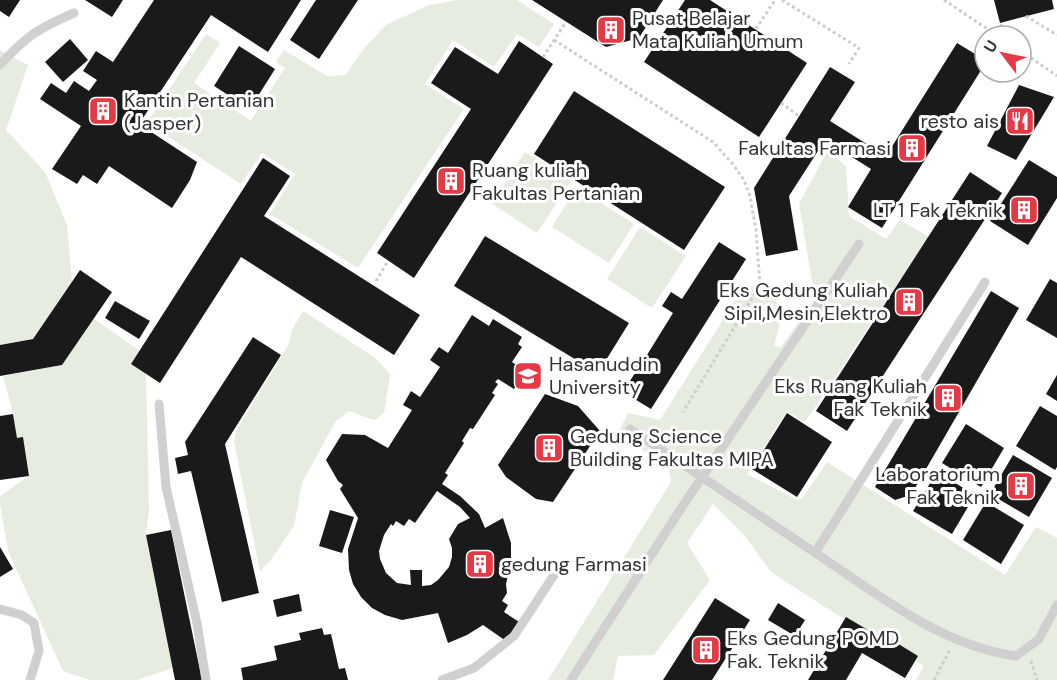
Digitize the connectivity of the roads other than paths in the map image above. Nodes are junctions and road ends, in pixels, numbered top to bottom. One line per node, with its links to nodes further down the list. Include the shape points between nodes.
1 (74, 14): 2 (lane, via 46,25 22,41)
2 (0, 65)
3 (859, 244): 7 (lane)
4 (985, 282): 8 (lane)
5 (159, 404): 13 (lane, via 166,487)
6 (630, 429): 7 (lane)
7 (702, 477): 8 (lane); 15 (lane)
8 (815, 553): 10 (lane, via 897,607 955,639 993,653 1016,656 1039,639)
9 (558, 569): 14 (lane, via 514,636 474,668)
10 (1057, 605)
11 (0, 609): 12 (lane, via 34,623 39,651)
12 (30, 680)
13 (206, 680)
14 (442, 680)
15 (571, 680)

